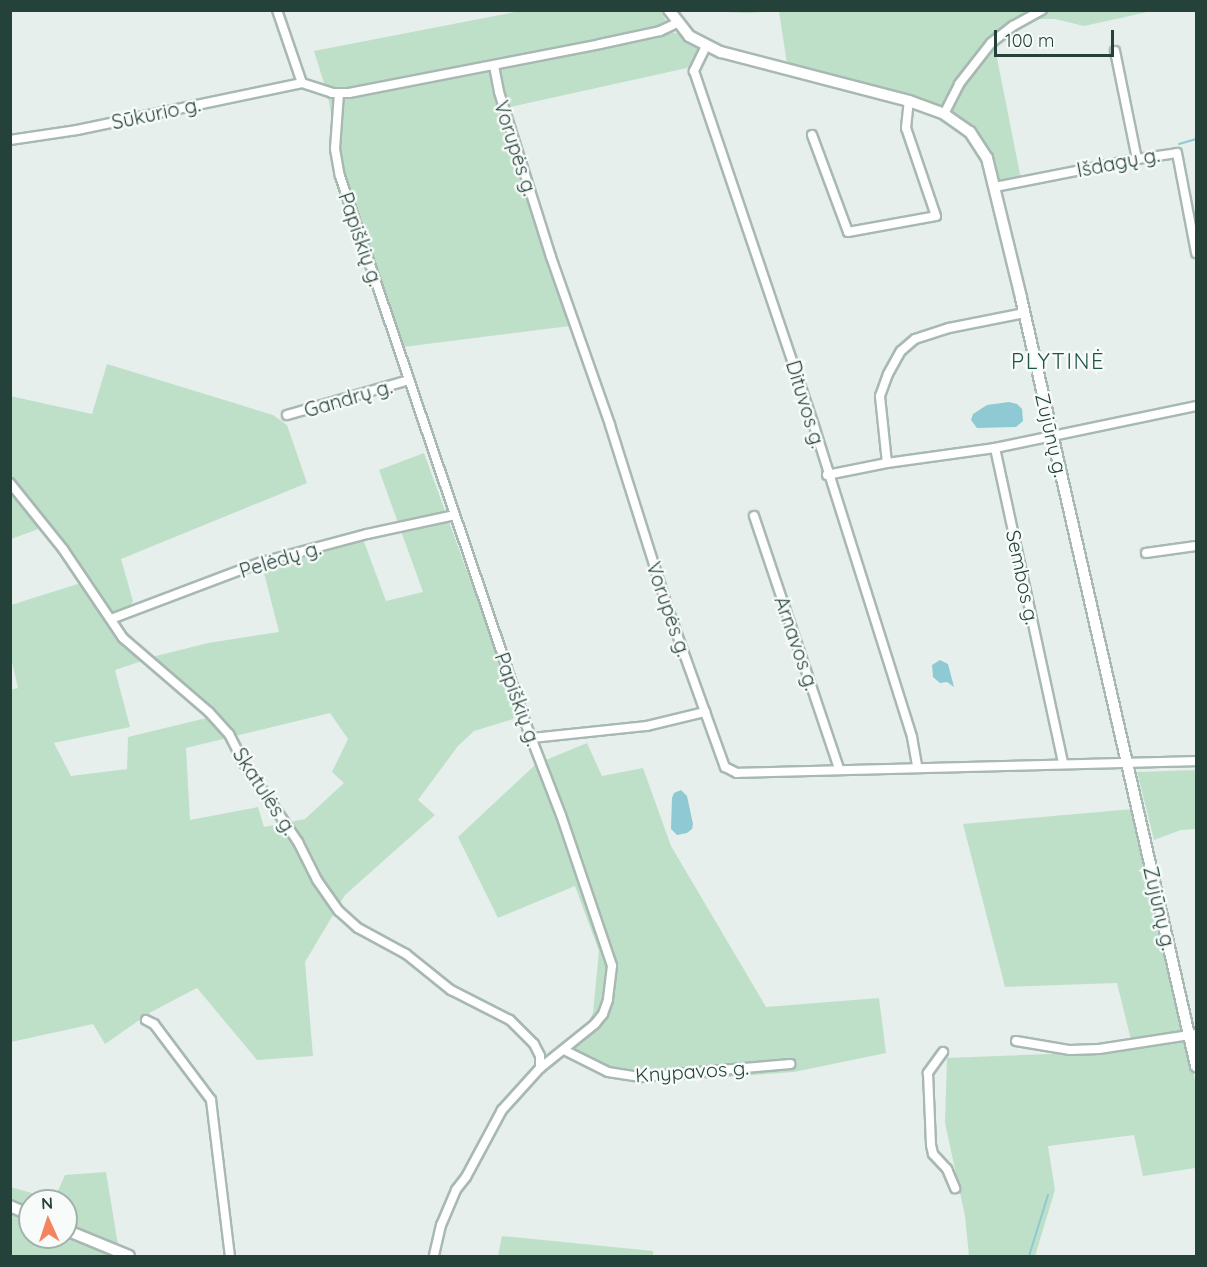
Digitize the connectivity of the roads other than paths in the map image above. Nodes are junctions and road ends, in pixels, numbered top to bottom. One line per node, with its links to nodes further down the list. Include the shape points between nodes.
1 (277, 10): 8 (street)
2 (669, 10): 4 (main road, Zujūnų g.)
3 (1042, 10): 11 (street, via 991,43 959,84)
4 (677, 23): 5 (main road, Zujūnų g.); 7 (street, via 660,31)
5 (706, 46): 10 (main road, Zujūnų g., via 738,58); 24 (street, Dituvos g., via 694,71 770,292)
6 (1115, 51): 14 (street)
7 (494, 66): 9 (street); 31 (street, Vorupės g., via 551,257)
8 (302, 83): 9 (street); 13 (street, Sūkurio g.)
9 (339, 93): 18 (street, Papiškių g., via 335,149 340,177)
10 (909, 101): 11 (main road, Zujūnų g.); 12 (street, via 906,128 936,216 848,232)
11 (944, 114): 15 (main road, Zujūnų g., via 970,132 980,145)
12 (812, 135)
13 (10, 140)
14 (1137, 159): 15 (street, Išdagų g.); 16 (street, Išdagų g., via 1177,153)
15 (995, 187): 17 (main road, Zujūnų g.)
16 (1197, 253)
17 (1025, 313): 21 (main road, Zujūnų g.); 23 (street, via 949,328 915,339 901,351 880,396)
18 (409, 380): 20 (street, Gandrų g.); 26 (street, Papiškių g.)
19 (1197, 406): 21 (street)
20 (287, 415)
21 (1052, 435): 22 (street); 33 (main road, Zujūnų g.)
22 (995, 448): 23 (street); 35 (street, Sembos g.)
23 (887, 463): 24 (street)
24 (827, 475): 36 (street, Dituvos g., via 909,727)
25 (10, 483): 30 (street, Skatulės g., via 63,549)
26 (455, 515): 30 (street, Pelėdų g., via 262,562); 32 (street, Papiškių g.)
27 (754, 516): 37 (street, Arnavos g.)
28 (1197, 546): 29 (street)
29 (1146, 553)
30 (111, 619): 45 (street, Skatulės g., via 123,638 229,734 339,911 358,928 406,954 451,990 510,1020 534,1044)
31 (705, 712): 32 (street, via 647,726); 37 (street, Vorupės g., via 721,759 733,772)
32 (532, 738): 41 (street, Papiškių g., via 612,966 603,1014)
33 (1127, 761): 34 (street, Vorupės g.); 35 (street, Vorupės g.); 39 (main road, Zujūnų g.)
34 (1197, 761)
35 (1063, 762): 36 (street, Vorupės g.)
36 (917, 766): 37 (street, Vorupės g.)
37 (839, 769)
38 (146, 1020): 49 (street, via 154,1024 211,1100)
39 (1193, 1035): 40 (street, via 1070,1050); 44 (main road, Zujūnų g.)
40 (1016, 1041)
41 (564, 1050): 43 (street, Knypavos g., via 608,1071 641,1077); 45 (street, Papiškių g.)
42 (944, 1053): 46 (street, via 928,1073 931,1145)
43 (790, 1064)
44 (1197, 1066)
45 (540, 1068): 50 (street, Papiškių g., via 502,1110 456,1190 441,1225)
46 (955, 1188)
47 (78, 1235): 48 (main road)
48 (129, 1257)
49 (230, 1257)
50 (434, 1257)

